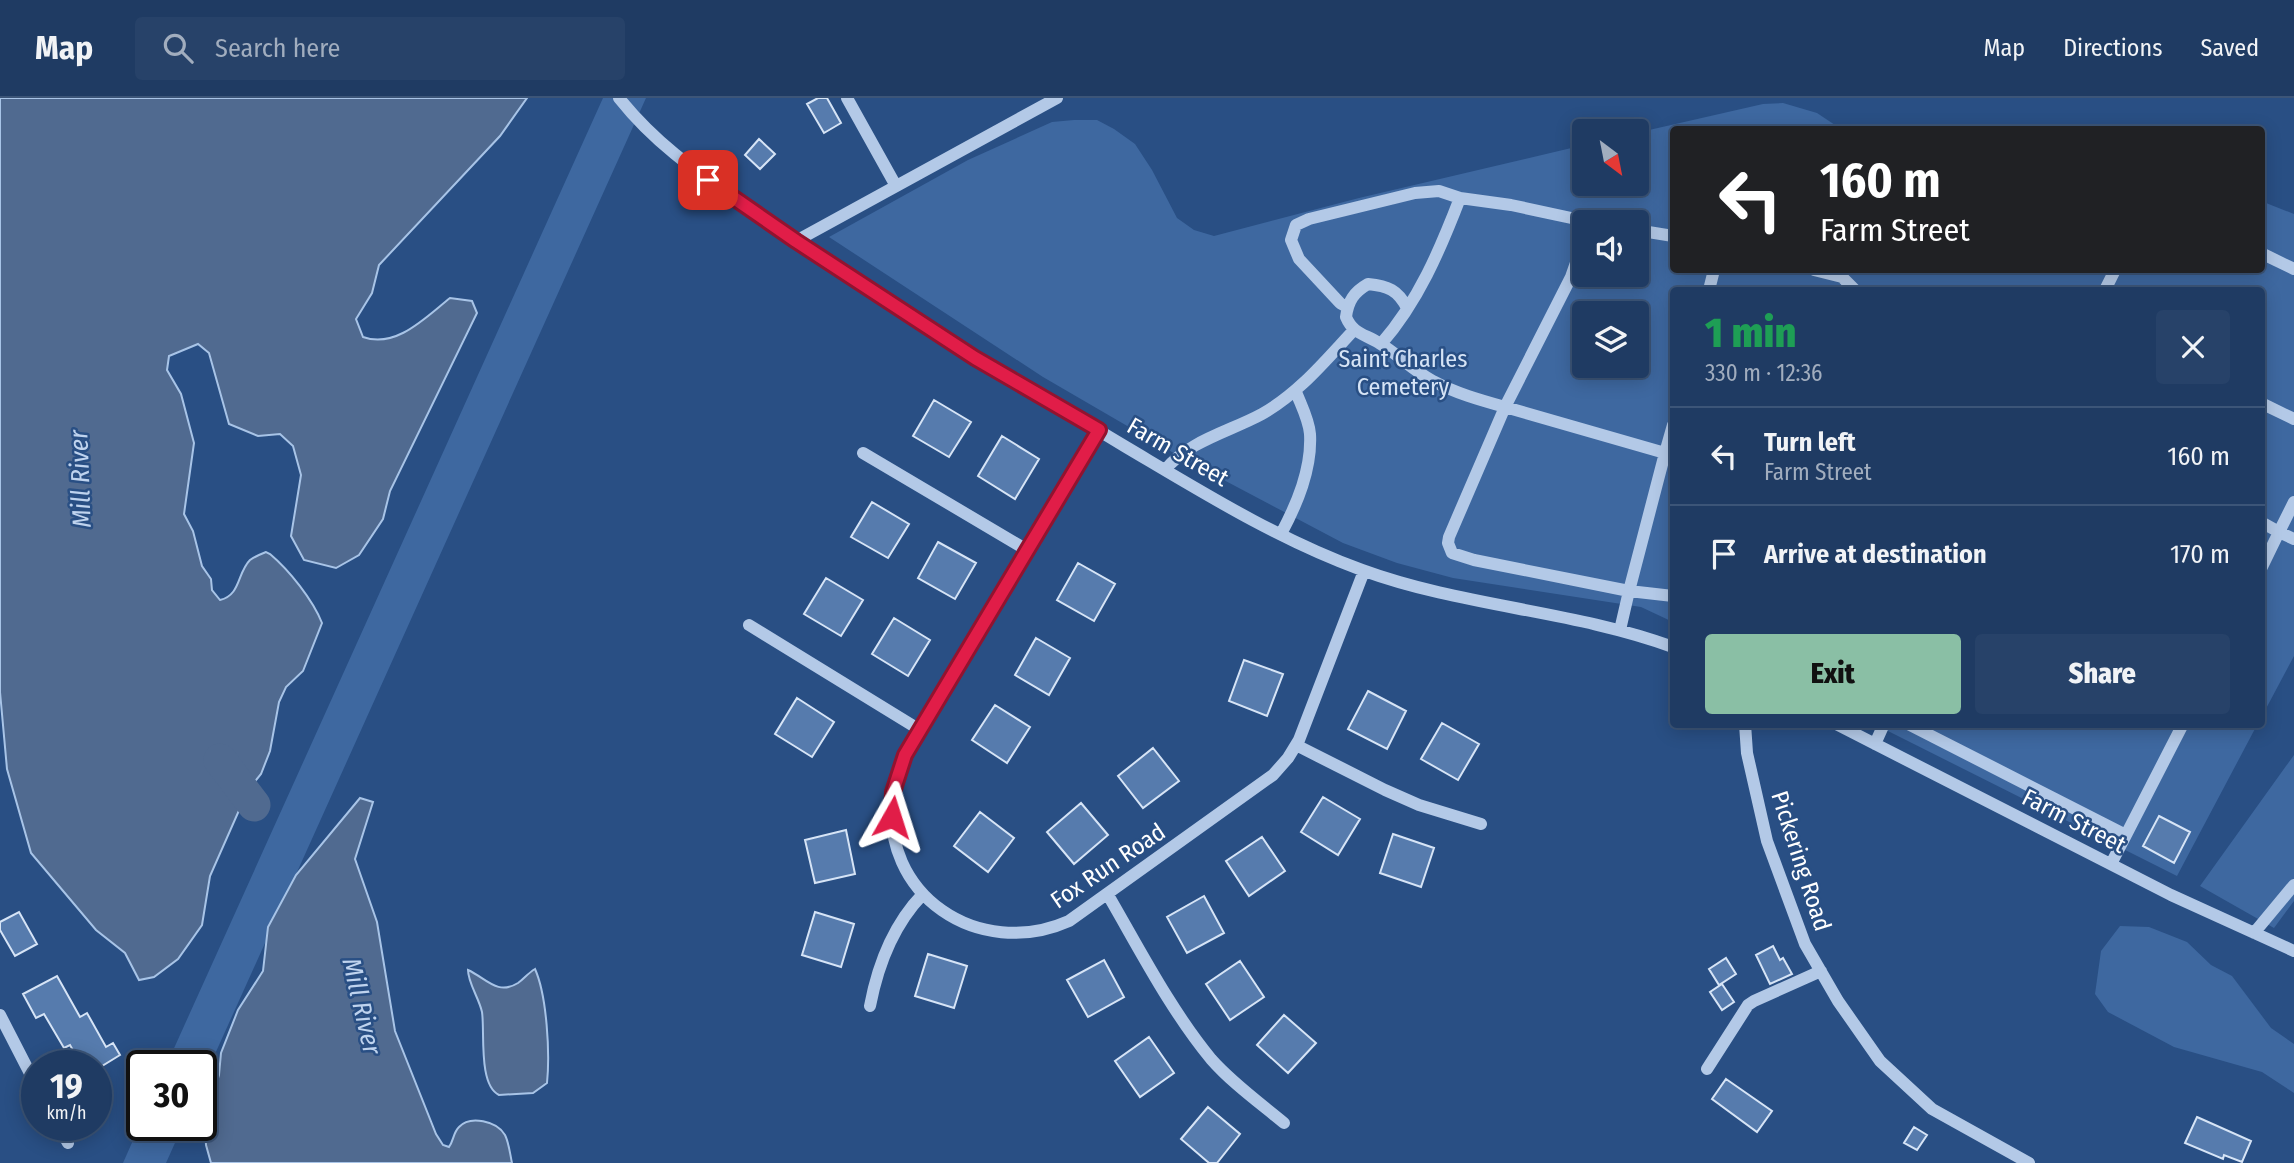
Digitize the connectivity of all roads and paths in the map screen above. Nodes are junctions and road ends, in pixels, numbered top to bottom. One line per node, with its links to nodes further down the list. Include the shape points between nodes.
1 (620, 98): 9 (street, Farm Street, via 665,148)
2 (847, 98): 4 (street)
3 (1057, 98): 4 (street)
4 (896, 186): 9 (street)
5 (1460, 198): 6 (street); 15 (street, via 1439,191 1415,193 1296,225 1291,240 1299,259); 16 (street, via 1441,249)
6 (1572, 218)
7 (1649, 232): 8 (street)
8 (1670, 236)
9 (796, 241): 23 (street, Farm Street, via 975,358)
10 (2265, 255): 11 (street)
11 (2294, 270)
12 (1826, 273): 14 (street, via 1842,277)
13 (1572, 274): 21 (street)
14 (1852, 287)
15 (1347, 307): 16 (street, via 1356,291 1368,284 1392,289); 17 (street)
16 (1407, 308): 18 (street)
17 (1353, 331): 18 (street); 19 (street)
18 (1381, 344): 21 (street, via 1432,381)
19 (1296, 392): 26 (street, via 1184,452); 30 (street, via 1310,432 1309,450 1304,479)
20 (2265, 405): 22 (street)
21 (1505, 407): 25 (street); 35 (street, via 1449,537 1452,553)
22 (2294, 419)
23 (1099, 430): 26 (street, Farm Street); 32 (street, Fox Run Road)
24 (863, 453): 32 (street)
25 (1669, 454): 35 (street)
26 (1165, 470): 30 (street, Farm Street)
27 (2294, 502): 29 (street)
28 (2265, 524): 29 (street)
29 (2279, 532): 31 (street); 33 (street)
30 (1281, 534): 34 (street, Farm Street)
31 (2294, 539)
32 (1027, 550): 45 (street, Fox Run Road)
33 (2265, 561)
34 (1364, 571): 38 (street, Farm Street, via 1446,594); 47 (street, Fox Run Road)
35 (1629, 591): 36 (street); 38 (street)
36 (1670, 596)
37 (749, 625): 45 (street)
38 (1620, 630): 39 (street, Farm Street)
39 (1670, 647)
40 (1745, 728): 56 (street, Pickering Road, via 1767,841 1805,944)
41 (1844, 728): 46 (street, Farm Street)
42 (1882, 728): 46 (street)
43 (1916, 728): 49 (street)
44 (2181, 728): 49 (street)
45 (920, 730): 52 (street, Fox Run Road, via 896,779 892,817 899,855)
46 (1875, 744): 50 (street, Farm Street)
47 (1296, 745): 48 (street, via 1419,805); 53 (street, Fox Run Road, via 1273,775)
48 (1480, 824)
49 (2126, 835): 50 (street)
50 (2111, 864): 54 (street, Farm Street)
51 (2294, 885): 54 (street)
52 (923, 894): 53 (street, Fox Run Road, via 969,926 1019,934 1057,927); 57 (street, via 909,908 888,946)
53 (1108, 895): 61 (street, via 1199,1043 1234,1081)
54 (2254, 933): 55 (street, Farm Street)
55 (2294, 951)
56 (1821, 971): 60 (street, via 1748,1005); 62 (street, Pickering Road, via 1880,1061 1932,1109)
57 (870, 1006)
58 (0, 1016): 59 (street)
59 (21, 1056)
60 (1707, 1069)
61 (1284, 1123)
62 (2029, 1163)

